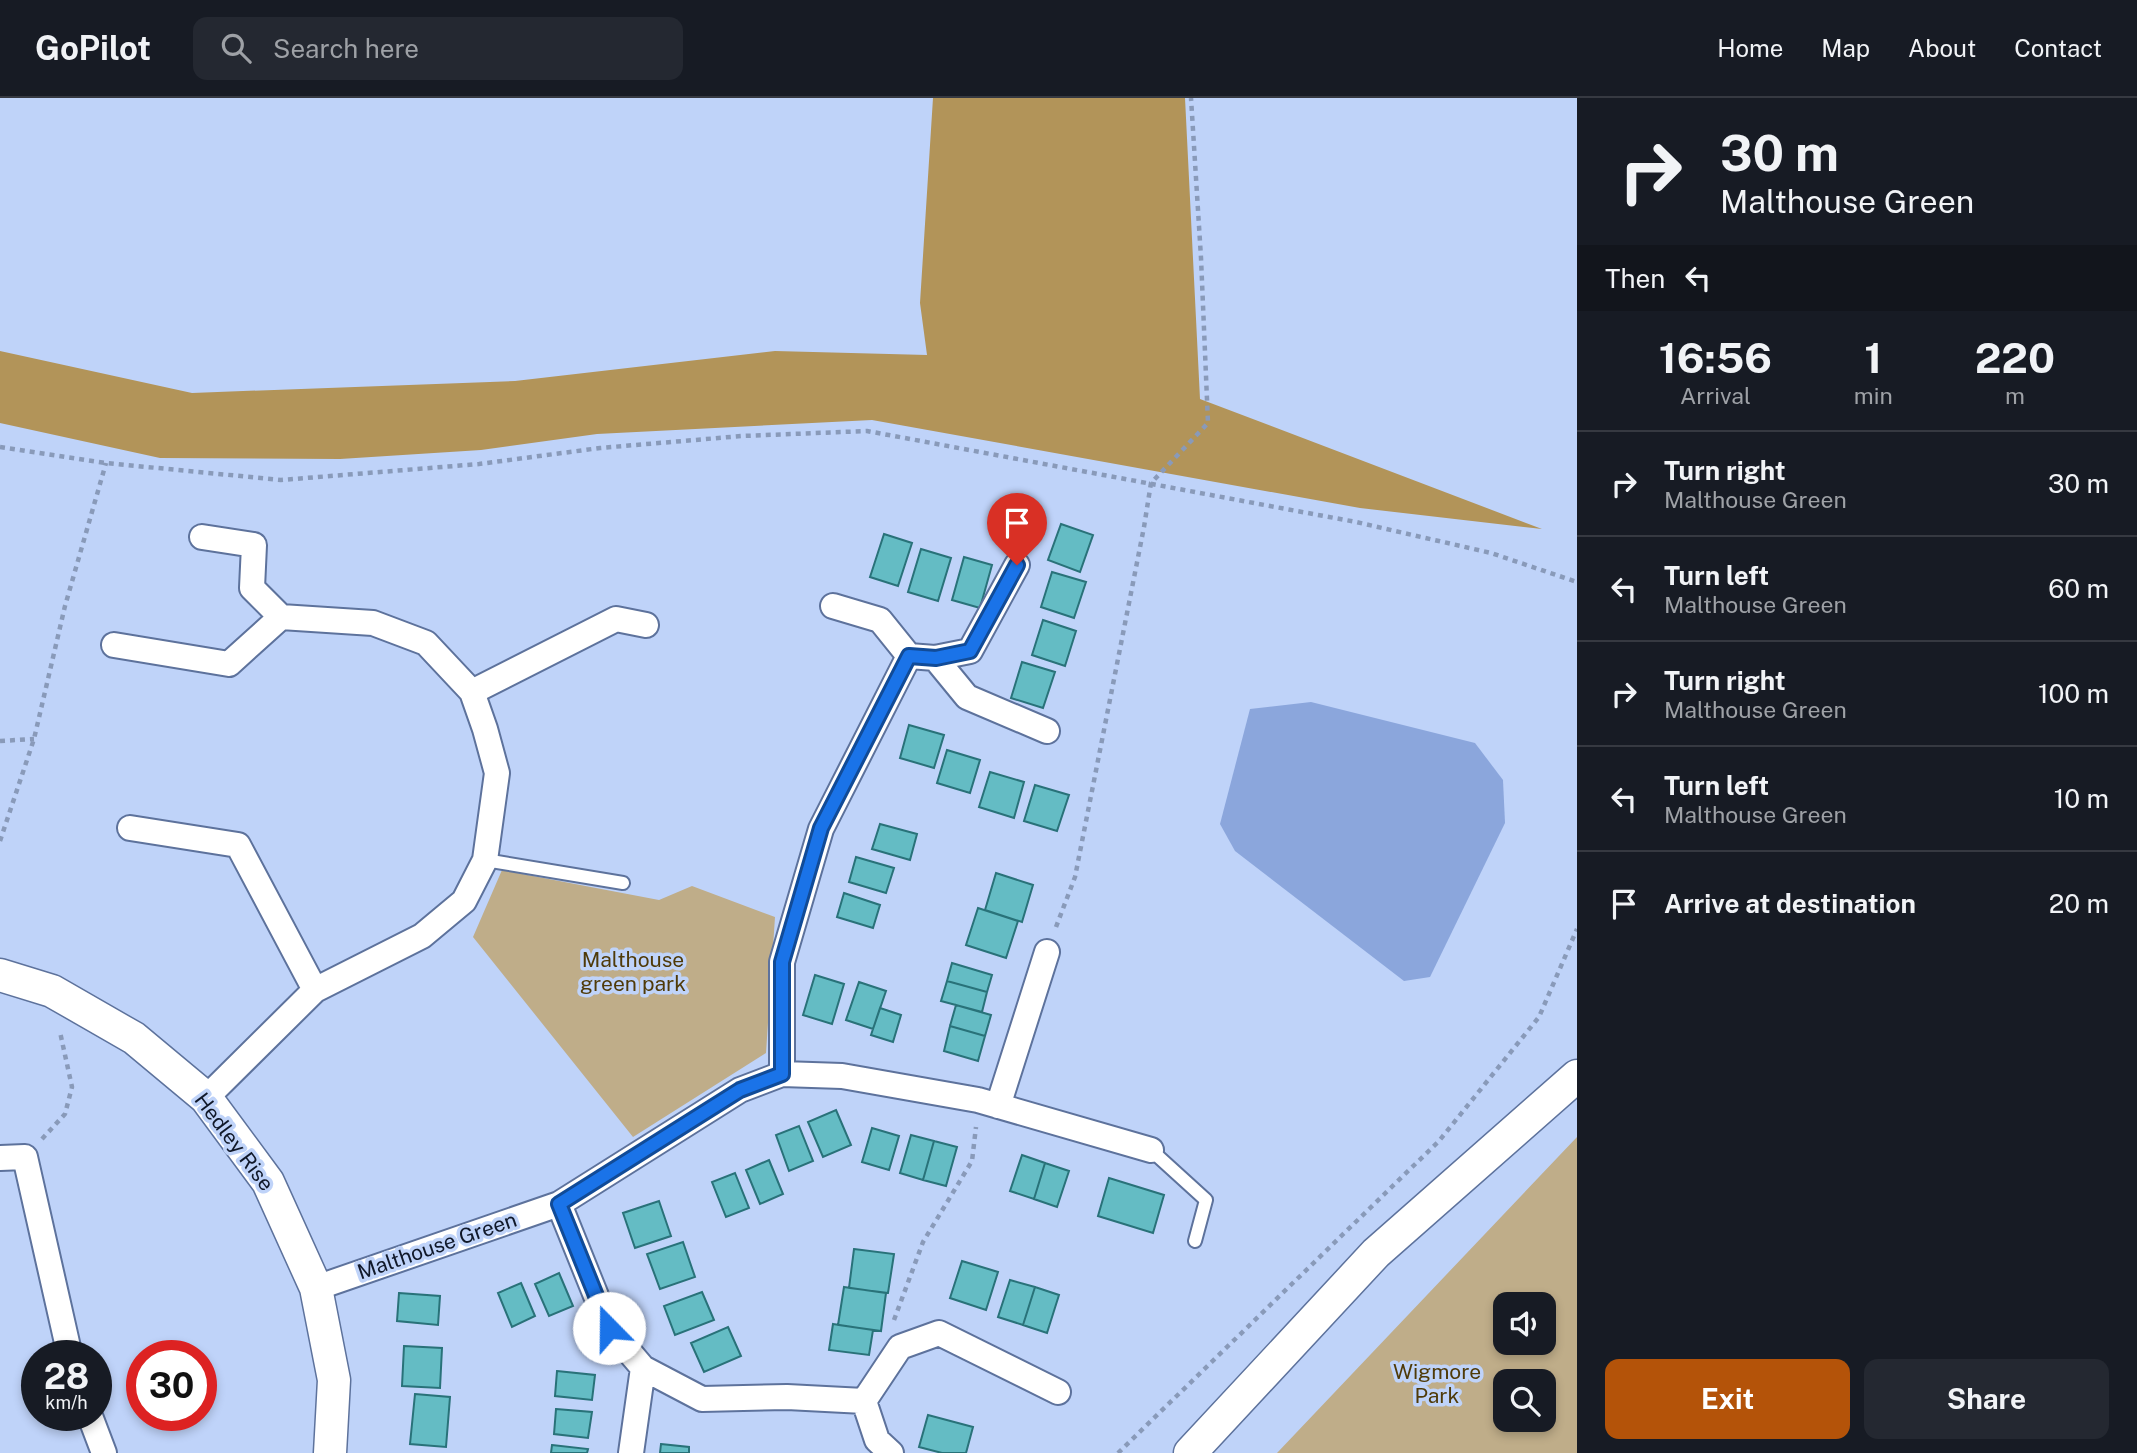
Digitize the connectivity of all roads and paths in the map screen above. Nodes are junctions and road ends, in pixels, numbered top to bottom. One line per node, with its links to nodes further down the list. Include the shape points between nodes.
1 (1191, 98): 4 (path, via 1208,423)
2 (0, 447): 3 (path)
3 (106, 463): 4 (path, via 281,480 742,436 867,431); 16 (path, via 65,606)
4 (1151, 483): 7 (path, via 1491,553); 25 (path, via 1075,877)
5 (202, 537): 9 (street, via 254,545 252,588)
6 (1017, 565): 13 (street, via 970,651)
7 (1577, 582)
8 (833, 606): 12 (street, via 880,620)
9 (281, 617): 11 (street, via 229,664); 14 (street, via 373,623 426,643)
10 (646, 625): 14 (street, via 616,619)
11 (114, 645)
12 (909, 656): 13 (street); 29 (street, via 821,828 782,962)
13 (936, 658): 15 (street, via 967,697)
14 (472, 692): 20 (street, via 497,773)
15 (1047, 731)
16 (34, 739): 17 (path); 19 (path)
17 (0, 741)
18 (130, 828): 27 (street, via 238,845)
19 (0, 841)
20 (485, 860): 21 (lane); 27 (street, via 464,901 422,936)
21 (624, 883)
22 (1577, 929): 24 (path)
23 (1577, 947): 24 (path)
24 (1568, 950): 49 (path, via 1539,1017 1439,1141)
25 (1047, 952): 32 (street)
26 (0, 975): 28 (street, Hedley Rise)
27 (315, 990): 31 (street)
28 (52, 991): 31 (street, Hedley Rise, via 134,1038); 34 (path, via 72,1087 65,1114)
29 (782, 1074): 32 (street, Malthouse Green, via 842,1076); 36 (street, Malthouse Green, via 740,1090)
30 (1577, 1076): 50 (street, via 1376,1253)
31 (206, 1098): 38 (street, Hedley Rise, via 268,1182)
32 (988, 1103): 33 (street, Malthouse Green); 40 (path, via 972,1161 923,1242 889,1334)
33 (1151, 1150): 37 (lane, via 1206,1200)
34 (25, 1157): 35 (street); 39 (street)
35 (0, 1158)
36 (559, 1204): 38 (street, Malthouse Green); 41 (street, via 609,1328)
37 (1195, 1241)
38 (316, 1288): 46 (street, Hedley Rise, via 334,1380)
39 (67, 1340)
40 (900, 1347): 42 (street, via 939,1333); 43 (street)
41 (643, 1368): 43 (street, via 702,1399); 47 (street)
42 (1058, 1392)
43 (864, 1401): 48 (street, via 877,1440)
44 (96, 1431): 45 (street)
45 (104, 1453)
46 (330, 1453)
47 (631, 1453)
48 (891, 1453)
49 (1118, 1453)
50 (1190, 1453)

